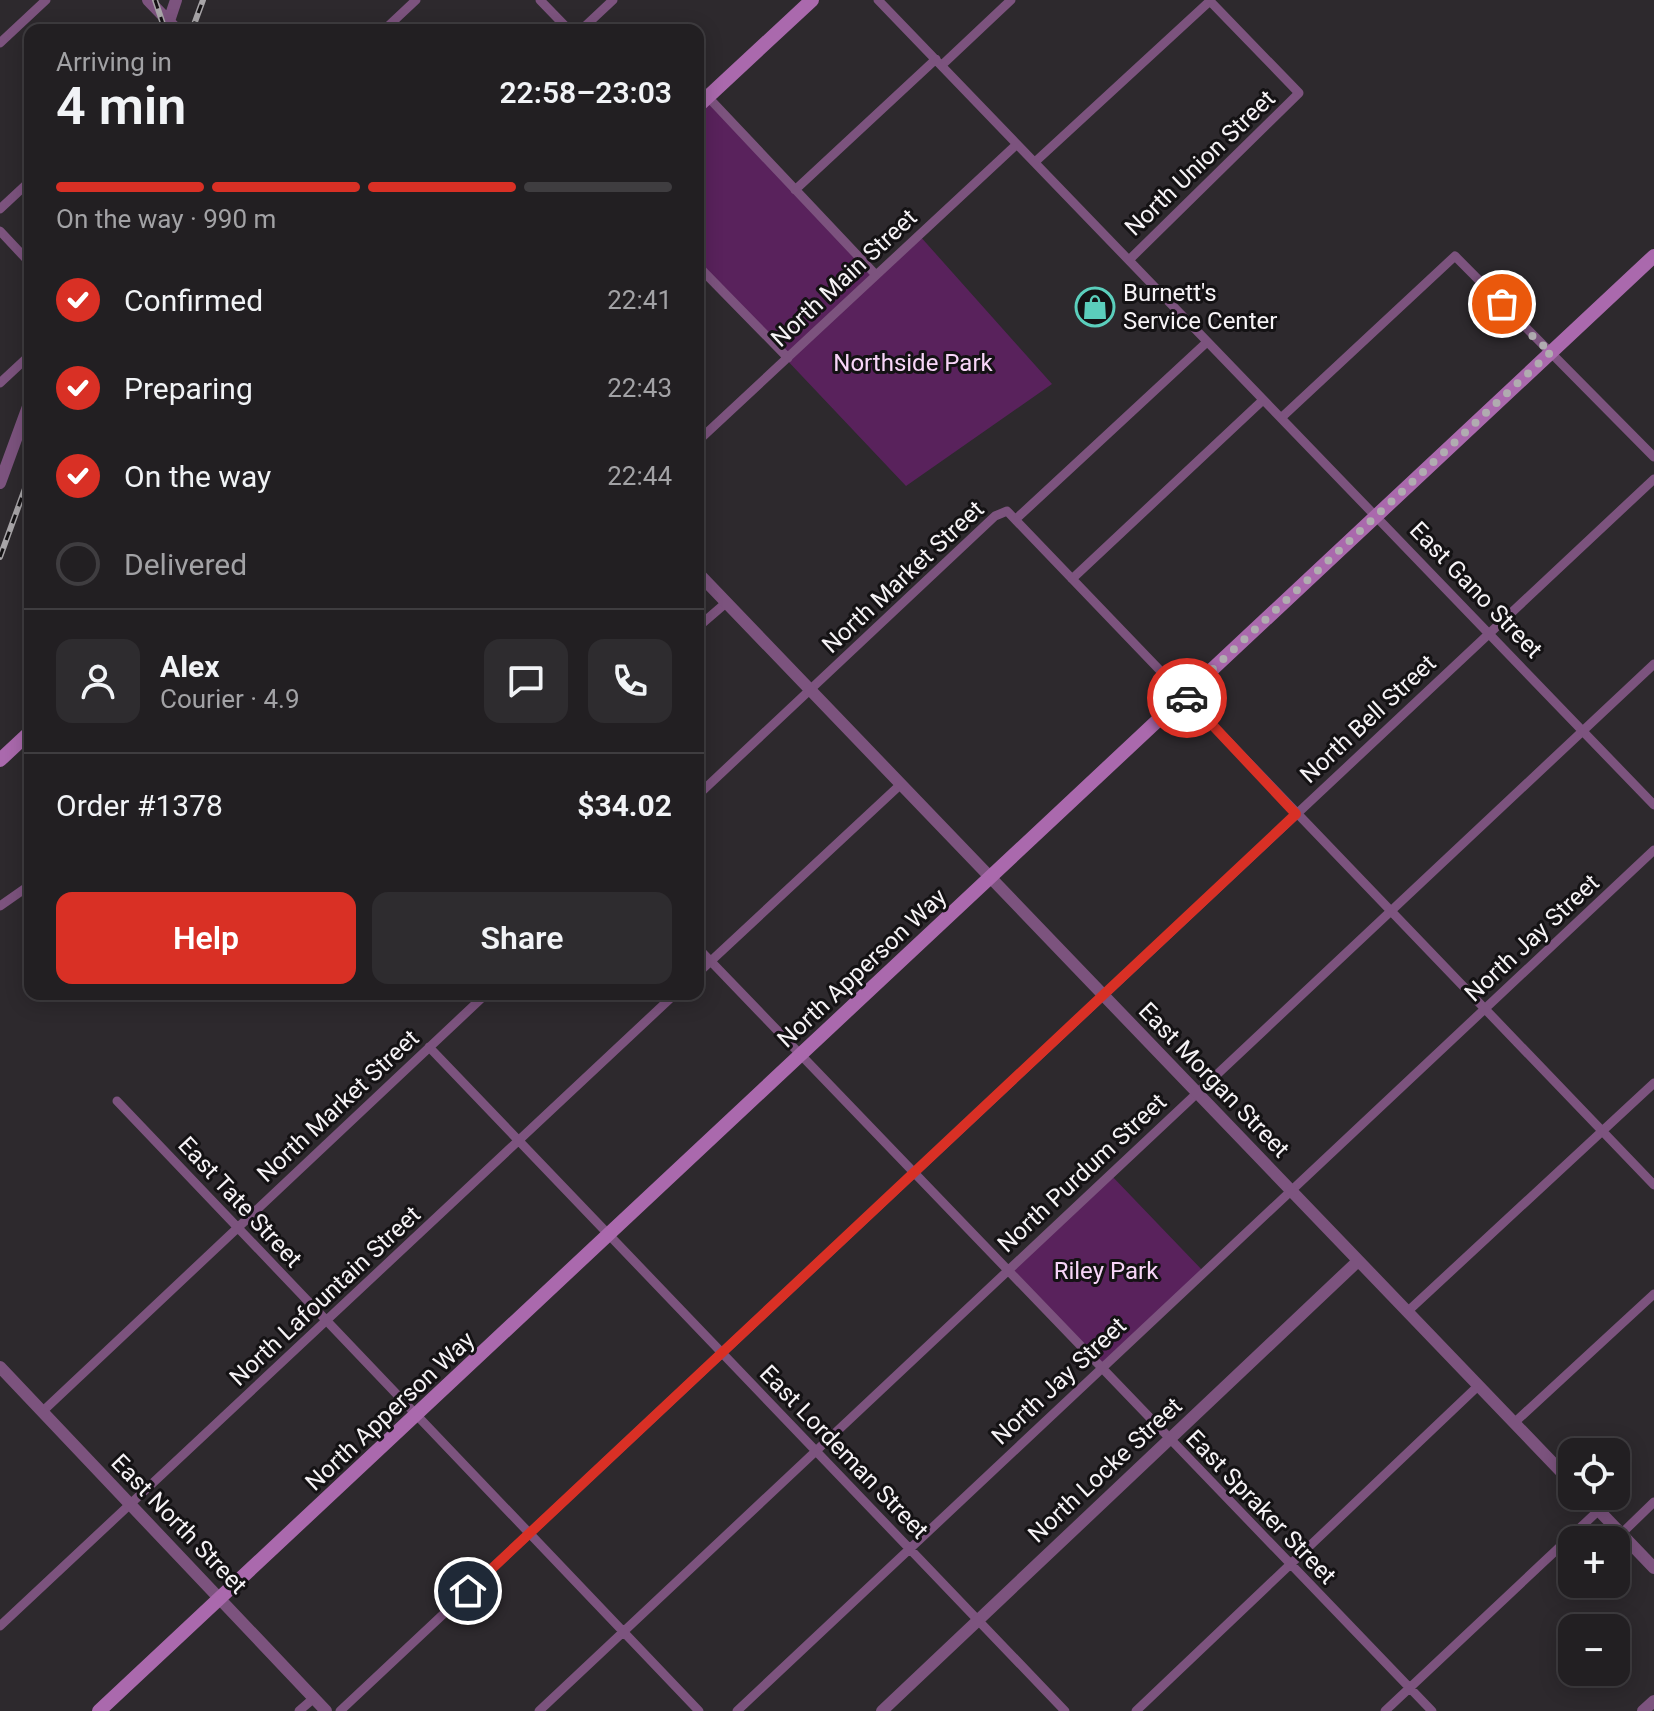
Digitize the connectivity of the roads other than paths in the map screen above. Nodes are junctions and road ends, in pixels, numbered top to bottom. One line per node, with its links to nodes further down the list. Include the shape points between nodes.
1 (46, 0): 11 (street)
2 (148, 0): 13 (street)
3 (176, 0): 14 (street)
4 (416, 0): 15 (street)
5 (540, 0): 16 (street)
6 (613, 0): 17 (street)
7 (812, 0): 20 (main road)
8 (878, 0): 19 (street, East Gano Street)
9 (1011, 0): 19 (street)
10 (1210, 0): 23 (street); 30 (street, North Union Street, via 1299,93)
11 (24, 21): 12 (street); 18 (street)
12 (27, 24)
13 (168, 24)
14 (171, 24)
15 (390, 24)
16 (563, 24)
17 (587, 24)
18 (0, 43)
19 (939, 62): 22 (street, East Gano Street); 25 (street)
20 (704, 101)
21 (704, 103): 25 (street)
22 (1017, 144): 23 (street, East Gano Street); 31 (street, North Main Street)
23 (1035, 162): 30 (street, East Gano Street)
24 (24, 187): 26 (street)
25 (795, 190): 31 (street)
26 (0, 209)
27 (0, 231): 29 (street)
28 (1654, 256): 34 (main road, North Apperson Way)
29 (24, 257)
30 (1129, 260): 33 (street, East Gano Street)
31 (876, 275): 35 (street, North Main Street)
32 (704, 276): 35 (street)
33 (1207, 342): 38 (street, East Gano Street); 46 (street, North Market Street)
34 (1552, 351): 40 (street, via 1455,256); 42 (street); 45 (main road, North Apperson Way)
35 (788, 358): 41 (street, North Main Street)
36 (24, 361): 37 (street)
37 (0, 383)
38 (1263, 400): 40 (street, East Gano Street); 48 (street)
39 (24, 417): 44 (street)
40 (1281, 418): 45 (street, East Gano Street)
41 (704, 435)
42 (1654, 457)
43 (1654, 479): 51 (street, North Bell Street)
44 (0, 483)
45 (1376, 516): 51 (street, East Gano Street); 54 (main road, North Apperson Way)
46 (1016, 519): 48 (street); 53 (street, North Market Street, via 1007,511 995,516)
47 (704, 579): 49 (street, East Morgan Street)
48 (1072, 579): 54 (street)
49 (727, 602): 50 (street); 53 (street, East Morgan Street)
50 (704, 622)
51 (1489, 633): 55 (street, East Gano Street); 61 (street, North Bell Street)
52 (1654, 664): 55 (street, North Purdum Street)
53 (810, 690): 58 (street, East Morgan Street); 59 (street, North Market Street)
54 (1184, 696): 61 (street); 63 (main road, North Apperson Way)
55 (1583, 731): 60 (street, East Gano Street); 66 (street, North Purdum Street)
56 (24, 738): 57 (main road)
57 (0, 760)
58 (900, 785): 63 (street, East Morgan Street); 68 (street)
59 (704, 789)
60 (1654, 805)
61 (1296, 814): 66 (street); 70 (street, North Bell Street)
62 (1654, 850): 73 (street, North Jay Street)
63 (990, 879): 70 (street, East Morgan Street); 75 (main road, North Apperson Way)
64 (24, 889): 65 (street)
65 (0, 906)
66 (1390, 912): 73 (street); 77 (street, North Purdum Street)
67 (704, 954): 68 (street, East Spraker Street)
68 (710, 961): 69 (street); 75 (street, East Spraker Street)
69 (704, 967)
70 (1103, 996): 77 (street, East Morgan Street); 81 (street, North Bell Street)
71 (480, 1000): 74 (street, North Market Street)
72 (669, 1000): 80 (street, North Lafountain Street)
73 (1484, 1010): 79 (street); 83 (street, North Jay Street)
74 (429, 1047): 80 (street, East Lordeman Street); 84 (street, North Market Street)
75 (801, 1055): 81 (street, East Spraker Street); 85 (main road, North Apperson Way)
76 (1654, 1083): 79 (street)
77 (1196, 1093): 83 (street, East Morgan Street); 87 (street, North Purdum Street)
78 (117, 1101): 84 (street, East Tate Street)
79 (1602, 1132): 82 (street); 89 (street)
80 (518, 1142): 85 (street, East Lordeman Street); 90 (street, North Lafountain Street)
81 (914, 1172): 87 (street, East Spraker Street); 91 (street, North Bell Street)
82 (1654, 1185)
83 (1291, 1191): 86 (street, East Morgan Street); 93 (street, North Jay Street)
84 (237, 1228): 90 (street, East Tate Street); 95 (street, North Market Street)
85 (608, 1237): 91 (street, East Lordeman Street); 96 (main road, North Apperson Way)
86 (1358, 1261): 89 (street, East Morgan Street); 98 (street, North Locke Street)
87 (1008, 1270): 93 (street, East Spraker Street); 99 (street, North Purdum Street)
88 (1654, 1294): 97 (street)
89 (1407, 1312): 94 (street, East Morgan Street)
90 (326, 1322): 96 (street, East Tate Street); 102 (street, North Lafountain Street)
91 (721, 1353): 99 (street, East Lordeman Street); 106 (street, North Bell Street)
92 (0, 1367): 95 (street, East North Street)
93 (1102, 1368): 98 (street, East Spraker Street); 108 (street, North Jay Street)
94 (1478, 1386): 97 (street, East Morgan Street); 109 (street)
95 (43, 1411): 102 (street, East North Street)
96 (416, 1417): 106 (street, East Tate Street); 111 (main road, North Apperson Way)
97 (1514, 1423): 100 (street, East Morgan Street)
98 (1169, 1441): 109 (street, East Spraker Street); 112 (street, North Locke Street)
99 (815, 1451): 108 (street, East Lordeman Street); 114 (street, North Purdum Street)
100 (1558, 1469)
101 (1654, 1502): 105 (street)
102 (132, 1505): 111 (street, East North Street); 113 (street, North Lafountain Street)
103 (1599, 1510): 104 (street); 115 (street)
104 (1614, 1526)
105 (1629, 1526)
106 (529, 1534): 114 (street, East Tate Street); 121 (street, North Bell Street)
107 (1630, 1543): 110 (street)
108 (910, 1549): 112 (street, East Lordeman Street); 124 (street, North Jay Street)
109 (1289, 1565): 115 (street, East Spraker Street); 127 (street)
110 (1654, 1568)
111 (221, 1599): 116 (street, East North Street); 118 (main road, North Apperson Way)
112 (977, 1620): 125 (street, North Locke Street); 126 (street, East Lordeman Street)
113 (0, 1626)
114 (623, 1631): 122 (street, North Purdum Street); 123 (street, East Tate Street)
115 (1409, 1688): 128 (street); 129 (street, East Spraker Street)
116 (314, 1698): 119 (street); 120 (street, East North Street)
117 (1654, 1701): 130 (street)
118 (99, 1711)
119 (299, 1711)
120 (326, 1711)
121 (340, 1711)
122 (539, 1711)
123 (699, 1711)
124 (737, 1711)
125 (882, 1711)
126 (1065, 1711)
127 (1136, 1711)
128 (1385, 1711)
129 (1432, 1711)
130 (1643, 1711)

